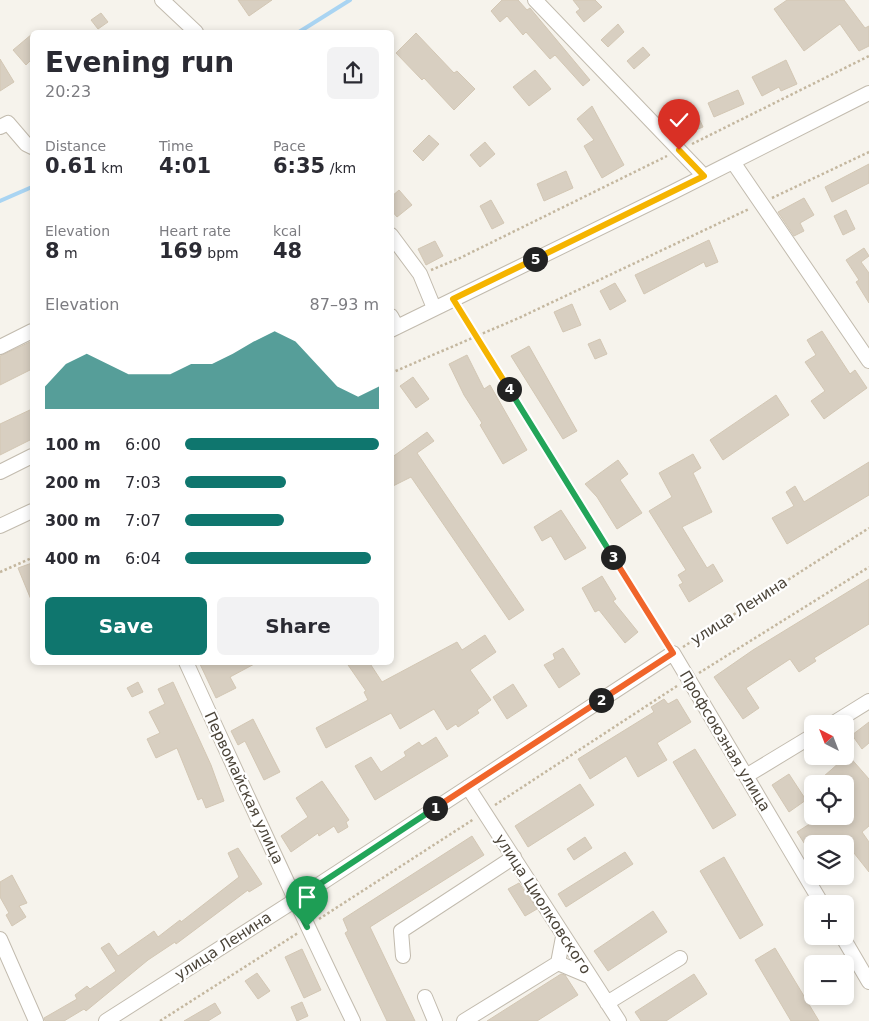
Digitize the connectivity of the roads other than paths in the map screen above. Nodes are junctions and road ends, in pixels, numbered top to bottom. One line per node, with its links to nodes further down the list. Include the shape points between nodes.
1 (162, 0): 3 (street)
2 (535, 0): 8 (street)
3 (194, 30)
4 (869, 93): 7 (street)
5 (0, 127): 6 (street, via 8,123)
6 (30, 146)
7 (733, 162): 8 (street); 14 (street)
8 (704, 176): 10 (street)
9 (394, 239): 10 (street, via 420,274)
10 (434, 308): 11 (street)
11 (394, 324)
12 (30, 332): 13 (street)
13 (0, 347)
14 (869, 360)
15 (30, 457): 16 (street)
16 (0, 472)
17 (30, 512): 18 (street)
18 (0, 526)
19 (673, 653): 24 (street, Профсоюзная улица); 25 (street, улица Ленина)
20 (187, 665): 28 (street, Первомайская улица)
21 (869, 701): 22 (street)
22 (846, 715)
23 (804, 741): 24 (street)
24 (746, 776): 27 (street, Профсоюзная улица)
25 (468, 787): 26 (street, улица Циолковского); 28 (street, улица Ленина)
26 (514, 857): 29 (street, улица Циолковского); 32 (street, via 401,931)
27 (817, 895)
28 (294, 901): 40 (street, улица Ленина); 41 (street, Первомайская улица)
29 (563, 936): 34 (street); 35 (street, улица Циолковского)
30 (0, 939): 39 (street)
31 (847, 945): 36 (street)
32 (403, 956)
33 (680, 958): 38 (street)
34 (558, 963): 35 (street); 43 (street)
35 (589, 976): 38 (street, улица Циолковского)
36 (869, 982)
37 (425, 997): 42 (street)
38 (607, 1003): 44 (street, улица Циолковского)
39 (36, 1021)
40 (106, 1021)
41 (353, 1021)
42 (435, 1021)
43 (464, 1021)
44 (619, 1021)

